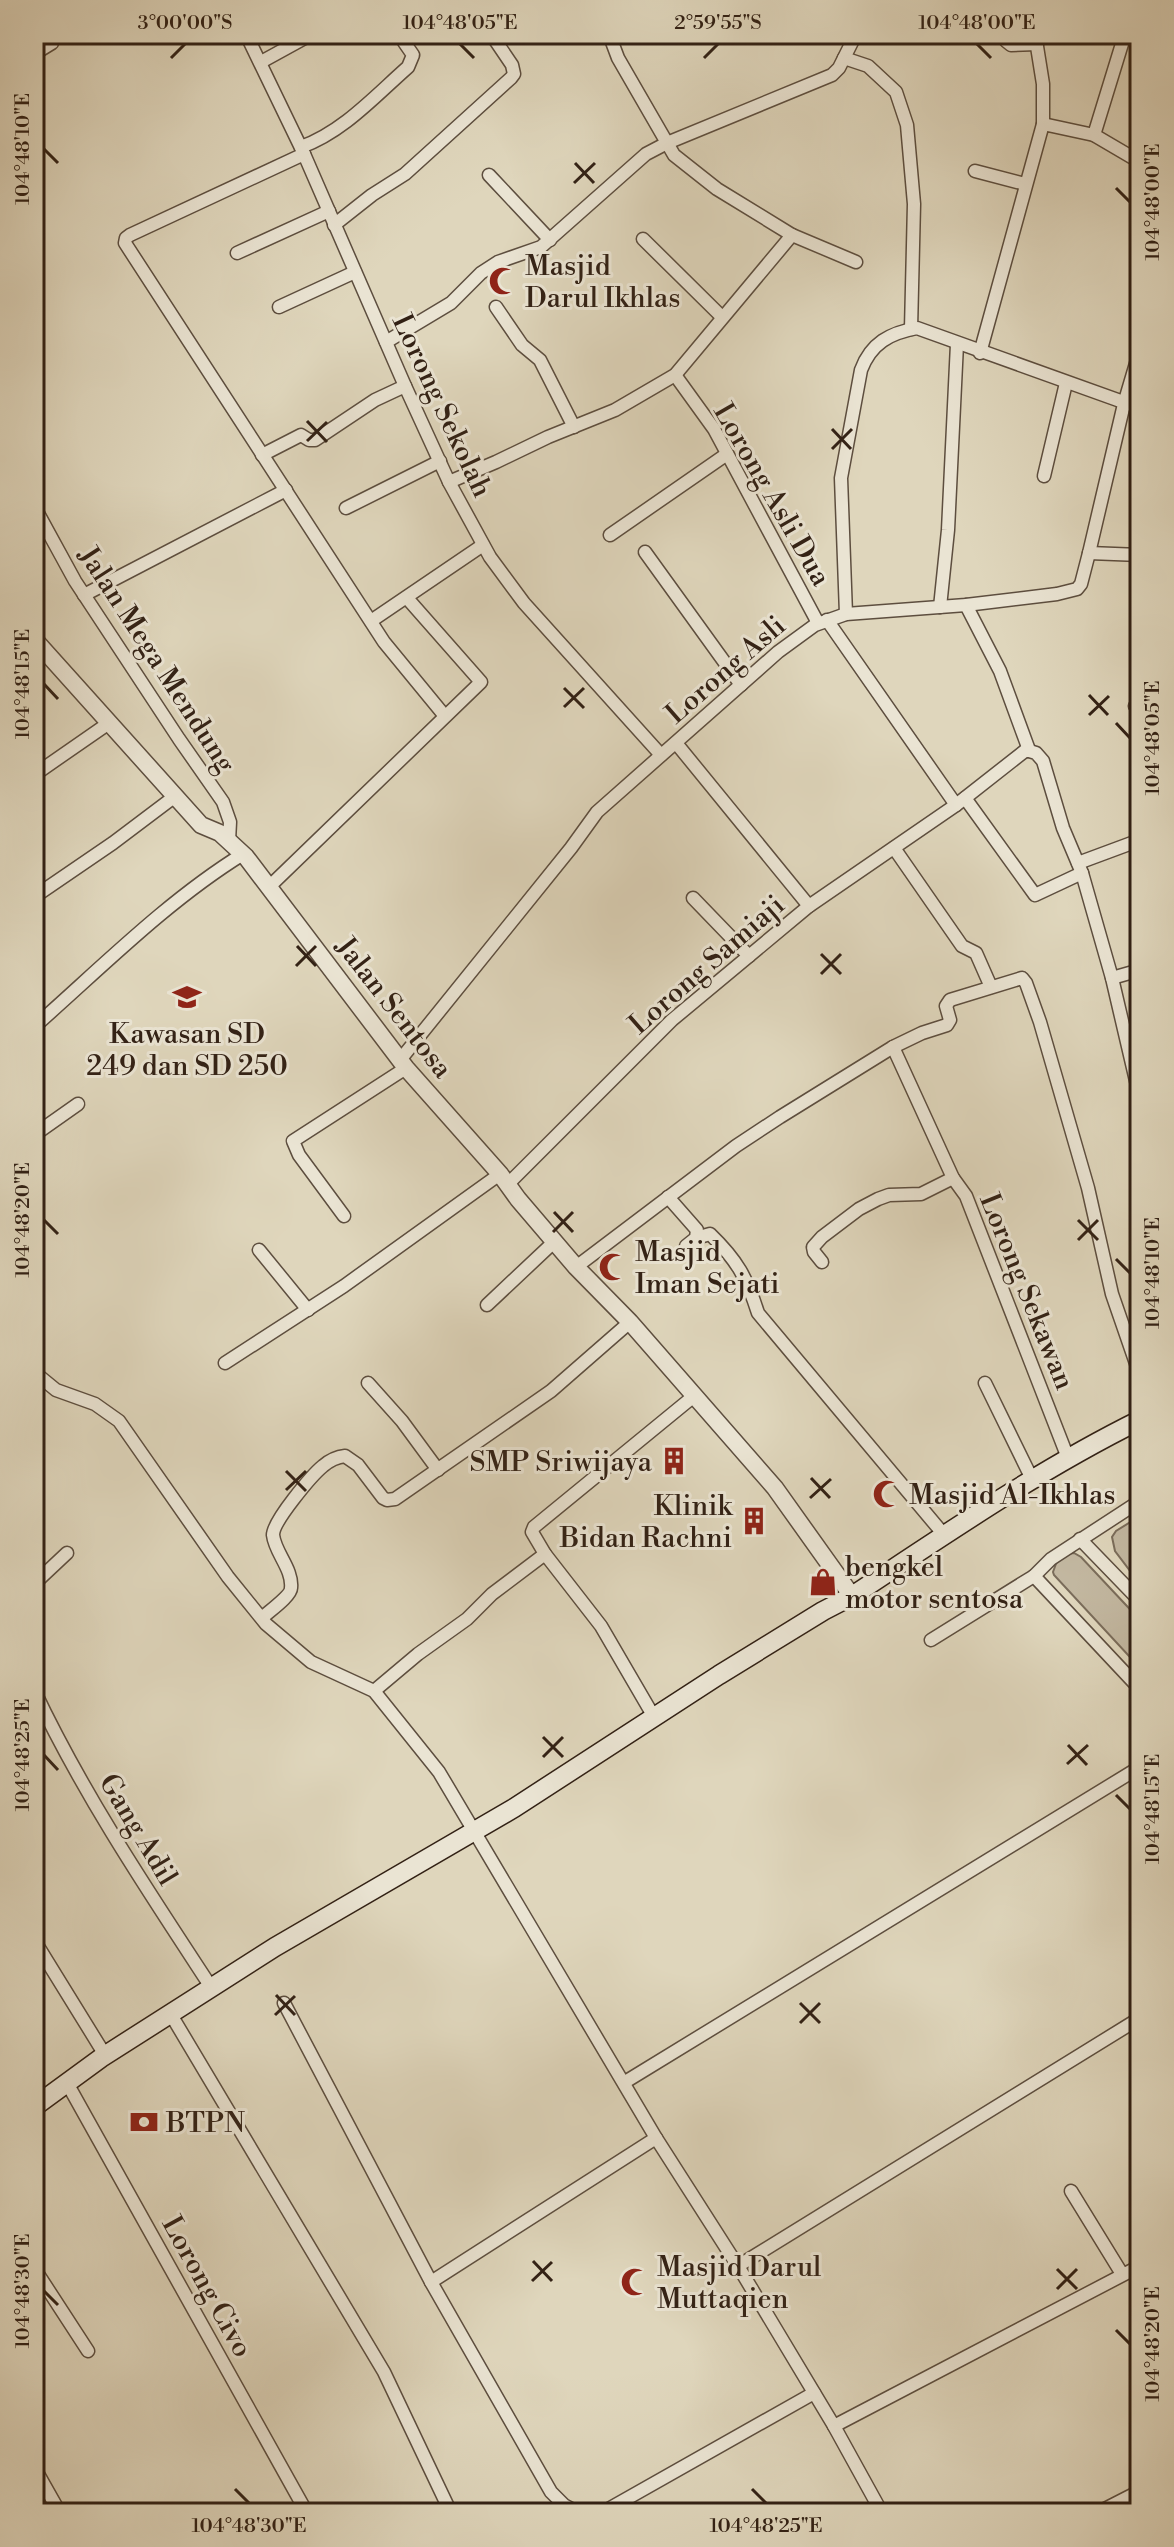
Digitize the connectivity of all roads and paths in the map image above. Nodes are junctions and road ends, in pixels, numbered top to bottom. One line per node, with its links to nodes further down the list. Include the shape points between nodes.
1 (246, 34): 13 (street, Lorong Sekolah)
2 (312, 34): 13 (street)
3 (491, 34): 23 (street, via 514,74 405,174)
4 (609, 34): 16 (street)
5 (856, 34): 12 (street)
6 (1004, 34): 8 (street, via 1011,45)
7 (1125, 34): 15 (street)
8 (1036, 39): 14 (street)
9 (404, 42): 17 (street, via 413,55 408,67 337,128)
10 (52, 43): 11 (street)
11 (34, 54)
12 (844, 58): 16 (street, via 832,75); 33 (street, via 868,66 896,92 907,125 914,204)
13 (261, 62): 17 (street, Lorong Sekolah)
14 (1043, 124): 15 (street); 21 (street)
15 (1094, 135): 18 (street)
16 (667, 143): 24 (street, via 674,155 717,189); 26 (street, via 622,173)
17 (302, 150): 22 (street, Lorong Sekolah); 45 (street, via 125,243)
18 (1140, 162)
19 (975, 171): 21 (street)
20 (489, 175): 26 (street)
21 (1025, 184): 37 (street)
22 (329, 211): 23 (street, Lorong Sekolah); 27 (street)
23 (334, 225): 29 (street, Lorong Sekolah)
24 (792, 235): 28 (street); 32 (street)
25 (643, 239): 32 (street)
26 (550, 240): 34 (street, via 498,262 451,303)
27 (237, 253)
28 (856, 262)
29 (355, 272): 30 (street); 34 (street, Lorong Sekolah)
30 (279, 307)
31 (496, 307): 43 (street, via 522,345 540,360)
32 (722, 317): 38 (street)
33 (911, 329): 35 (street); 61 (street, via 882,341 861,370 841,478)
34 (386, 342): 40 (street, Lorong Sekolah)
35 (957, 344): 37 (street); 60 (street)
36 (1140, 350): 41 (street, Lorong Asli)
37 (980, 353): 39 (street)
38 (675, 375): 43 (street); 44 (street, Lorong Asli Dua)
39 (1066, 383): 41 (street); 47 (street)
40 (405, 386): 45 (street, via 315,440 301,435); 46 (street, Lorong Sekolah)
41 (1124, 404): 42 (street); 55 (street, Lorong Asli)
42 (1140, 408)
43 (574, 427): 48 (street)
44 (727, 454): 52 (street); 63 (street, Lorong Asli Dua)
45 (262, 455): 49 (street)
46 (440, 461): 48 (street, Lorong Sekolah); 51 (street)
47 (1044, 476)
48 (449, 482): 53 (street, Lorong Sekolah)
49 (286, 490): 57 (street); 62 (street)
50 (34, 506): 57 (street, Jalan Mega Mendung)
51 (346, 508)
52 (610, 535)
53 (483, 545): 58 (street); 70 (street, Lorong Sekolah, via 524,603)
54 (645, 552): 65 (street)
55 (1089, 553): 56 (street); 59 (street, Lorong Asli, via 1077,589)
56 (1140, 555)
57 (84, 595): 75 (street, Jalan Mega Mendung, via 223,802)
58 (407, 598): 62 (street); 66 (street, via 481,682)
59 (966, 605): 60 (street, Lorong Asli); 69 (street, via 1000,671)
60 (940, 607): 61 (street, Lorong Asli)
61 (846, 614): 63 (street, Lorong Asli)
62 (371, 621): 66 (street)
63 (822, 622): 65 (street, Lorong Asli); 73 (street, Lorong Asli Dua)
64 (34, 639): 67 (street, Jalan Sentosa)
65 (741, 685): 68 (street, Lorong Asli)
66 (444, 715): 79 (street)
67 (109, 723): 71 (street); 72 (street, Jalan Sentosa)
68 (676, 743): 70 (street, Lorong Asli); 82 (street)
69 (1029, 750): 73 (street, Lorong Samiaji); 78 (street, via 1043,761)
70 (661, 755): 89 (street, Lorong Asli, via 597,812)
71 (34, 775)
72 (174, 797): 75 (street, Jalan Sentosa, via 201,825); 80 (street)
73 (960, 801): 76 (street, Lorong Samiaji); 78 (street, Lorong Asli Dua, via 1035,895)
74 (1140, 840): 78 (street)
75 (229, 841): 77 (street, Jalan Sentosa)
76 (894, 848): 82 (street, Lorong Samiaji); 86 (street, via 962,946 976,953)
77 (245, 856): 79 (street, Jalan Sentosa); 87 (street, via 157,919)
78 (1080, 868): 85 (street)
79 (270, 886): 89 (street, Jalan Sentosa)
80 (34, 897)
81 (693, 898): 83 (street)
82 (809, 906): 83 (street, Lorong Samiaji)
83 (749, 956): 94 (street, Lorong Samiaji, via 672,1020)
84 (1140, 970): 85 (street)
85 (1112, 978): 90 (street)
86 (991, 987): 88 (street, via 950,1000 947,1025); 106 (street, via 1024,979 1088,1188 1112,1294)
87 (34, 1027)
88 (893, 1047): 93 (street); 95 (street, via 780,1117)
89 (403, 1064): 94 (street, Jalan Sentosa); 96 (street, Lorong Asli, via 293,1141)
90 (1140, 1098)
91 (78, 1104): 92 (street)
92 (34, 1135)
93 (953, 1178): 99 (street, Lorong Sekawan, via 921,1194 889,1195 859,1209 813,1247); 111 (street, Lorong Sekawan, via 966,1196)
94 (504, 1179): 97 (street, Jalan Sentosa); 102 (street, Lorong Samiaji)
95 (668, 1197): 100 (street); 115 (street, via 693,1225 697,1233 691,1242 710,1234 725,1248 747,1279 758,1313)
96 (344, 1216)
97 (555, 1241): 100 (street, Jalan Sentosa); 101 (street)
98 (259, 1250): 102 (street)
99 (822, 1262)
100 (576, 1267): 103 (street, Jalan Sentosa)
101 (487, 1305)
102 (308, 1310): 104 (street, Lorong Samiaji)
103 (630, 1322): 109 (street, Jalan Sentosa); 112 (street, via 551,1391)
104 (225, 1363)
105 (34, 1372): 123 (street, via 56,1390 95,1404 119,1421)
106 (1140, 1375)
107 (368, 1383): 112 (street)
108 (985, 1383): 113 (street)
109 (694, 1396): 118 (street, via 534,1527); 121 (street, Jalan Sentosa, via 775,1488)
110 (1140, 1420): 111 (main road)
111 (1068, 1458): 113 (main road)
112 (438, 1470): 123 (street, via 390,1500 352,1459 340,1456 321,1468 274,1530 291,1588)
113 (1032, 1479): 115 (main road)
114 (1140, 1501): 116 (street)
115 (945, 1536): 121 (main road)
116 (1080, 1539): 119 (street); 122 (street)
117 (67, 1553): 120 (street)
118 (545, 1554): 127 (street); 128 (street, via 601,1626)
119 (1034, 1576): 124 (street); 125 (street)
120 (34, 1584)
121 (852, 1596): 128 (main road)
122 (1140, 1601)
123 (262, 1618): 127 (street, via 311,1662)
124 (931, 1640)
125 (1140, 1689)
126 (34, 1690): 132 (street, Gang Adil, via 96,1806)
127 (374, 1691): 130 (street, via 439,1772)
128 (654, 1717): 130 (main road)
129 (1140, 1767): 137 (street)
130 (473, 1832): 132 (main road); 137 (street)
131 (34, 1940): 136 (street)
132 (211, 1987): 134 (main road)
133 (284, 2003): 146 (street)
134 (170, 2013): 136 (main road); 154 (street, via 384,2372)
135 (1140, 2018): 142 (street)
136 (105, 2055): 138 (main road)
137 (625, 2082): 140 (street)
138 (67, 2083): 139 (main road); 153 (street, Lorong Civo)
139 (36, 2103)
140 (656, 2138): 142 (street); 146 (street)
141 (1071, 2191): 145 (street)
142 (738, 2266): 148 (street)
143 (1140, 2266): 145 (street)
144 (34, 2268): 147 (street)
145 (1122, 2274): 149 (street)
146 (431, 2282): 155 (street, via 551,2492)
147 (88, 2351)
148 (814, 2393): 149 (street); 156 (street, via 605,2511)
149 (834, 2426): 157 (street)
150 (34, 2467): 152 (street)
151 (1140, 2491): 158 (street)
152 (60, 2513)
153 (307, 2513)
154 (451, 2513)
155 (579, 2513)
156 (592, 2513)
157 (882, 2513)
158 (1097, 2513)

